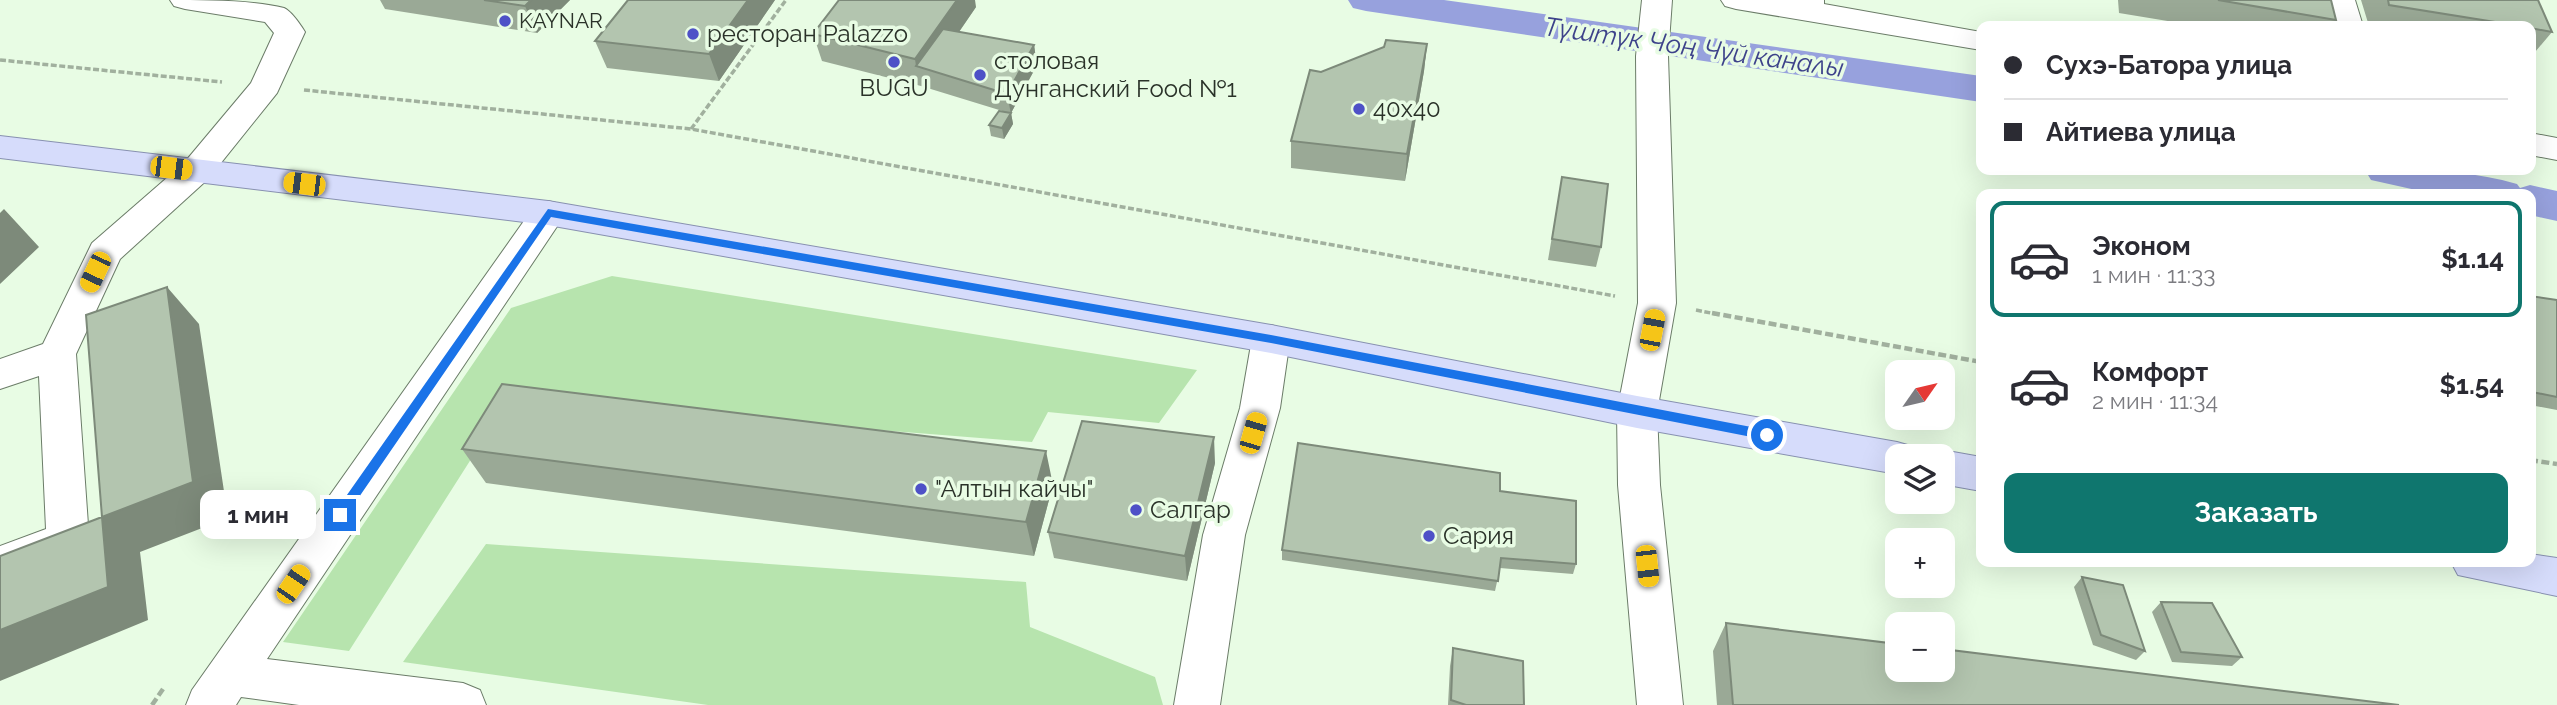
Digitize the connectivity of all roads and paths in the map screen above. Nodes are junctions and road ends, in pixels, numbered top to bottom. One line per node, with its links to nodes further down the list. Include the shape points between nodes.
1 (185, 0): 10 (street, via 275,15 290,32)
2 (786, 0): 11 (path)
3 (1736, 0): 5 (street)
4 (2340, 0): 6 (street)
5 (1809, 5): 8 (street)
6 (2346, 21)
7 (1654, 26): 17 (street)
8 (1976, 40)
9 (0, 60): 10 (path)
10 (266, 86): 11 (path); 15 (street)
11 (691, 129): 17 (path)
12 (2536, 145): 14 (street)
13 (0, 147): 15 (main road)
14 (2557, 149)
15 (196, 171): 16 (main road); 19 (street, via 105,252)
16 (548, 213): 18 (main road); 31 (street)
17 (1657, 303): 20 (path); 22 (street)
18 (1271, 339): 22 (main road); 33 (street, via 1260,408 1224,534)
19 (57, 354): 21 (street); 28 (street, via 68,539)
20 (1976, 361)
21 (0, 374)
22 (1637, 412): 23 (main road); 34 (street, via 1639,485)
23 (1885, 456)
24 (2536, 461): 25 (path)
25 (2557, 464)
26 (1955, 469): 27 (main road)
27 (1976, 473)
28 (0, 565)
29 (2501, 567): 30 (main road)
30 (2557, 577)
31 (220, 690): 32 (street)
32 (463, 705)
33 (1197, 705)
34 (1660, 705)

